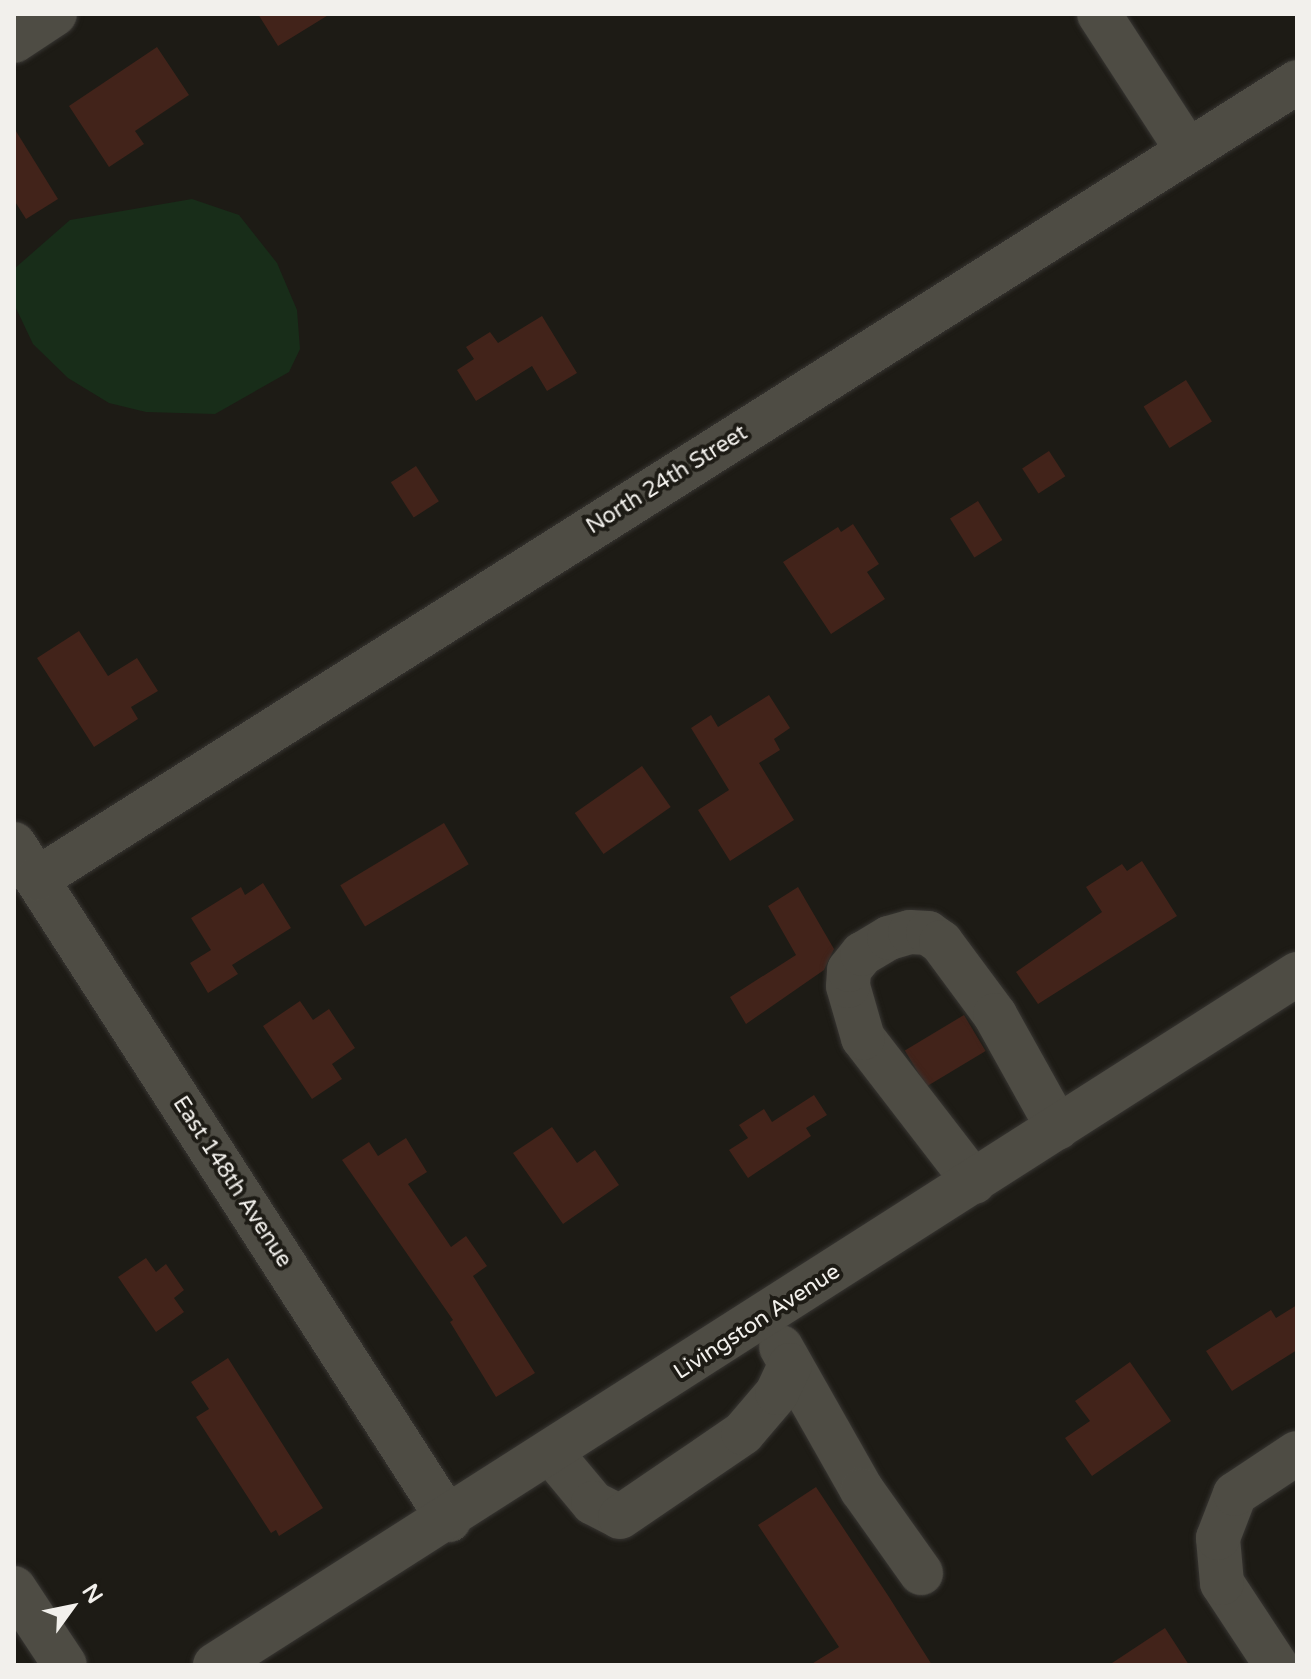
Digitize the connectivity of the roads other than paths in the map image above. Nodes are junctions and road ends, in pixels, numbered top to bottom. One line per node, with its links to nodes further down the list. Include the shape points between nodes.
1 (55, 14): 3 (street)
2 (1099, 14): 5 (street)
3 (14, 41)
4 (1297, 82): 5 (street, North 24th Street)
5 (1188, 151): 6 (street, North 24th Street)
6 (26, 861): 14 (street, East 148th Avenue)
7 (1297, 974): 8 (street, Livingston Avenue)
8 (1058, 1128): 9 (street, Livingston Avenue); 9 (street, via 995,1015 941,942 928,933 910,932 862,954 849,970 848,986 863,1038)
9 (974, 1182): 10 (street, Livingston Avenue)
10 (765, 1316): 11 (street); 13 (street, Livingston Avenue)
11 (790, 1365): 13 (street, via 777,1393 743,1433 620,1517 593,1503); 15 (street, via 862,1490)
12 (1297, 1453): 19 (street, via 1235,1494 1218,1538 1222,1583)
13 (552, 1454): 14 (street, Livingston Avenue)
14 (449, 1520): 18 (street, Livingston Avenue)
15 (921, 1573)
16 (14, 1588): 17 (street)
17 (65, 1665)
18 (215, 1665)
19 (1276, 1665)

